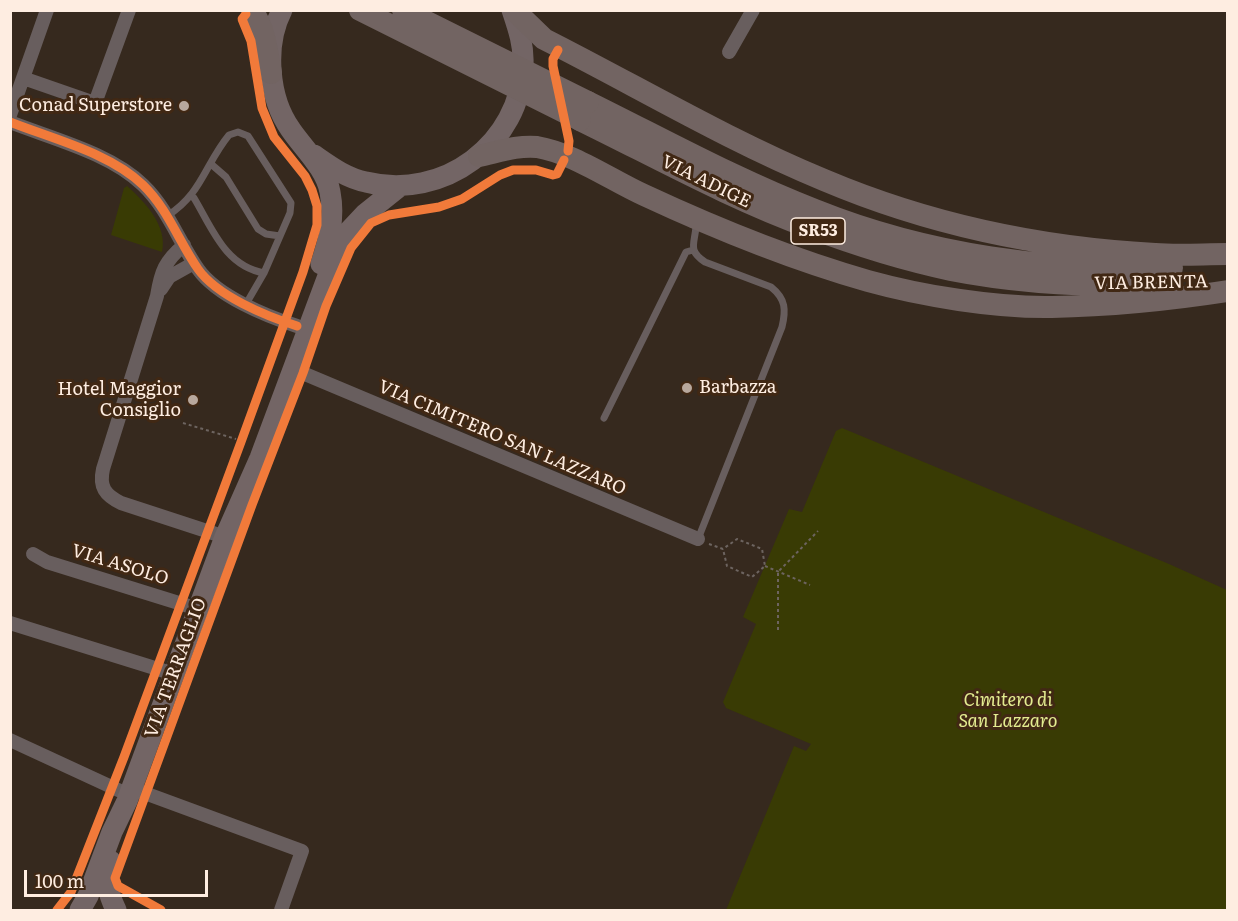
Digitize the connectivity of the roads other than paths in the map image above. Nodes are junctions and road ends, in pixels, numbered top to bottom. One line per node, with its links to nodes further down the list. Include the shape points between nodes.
1 (47, 10): 11 (street)
2 (129, 10): 11 (street, via 95,103)
3 (252, 10): 10 (highway, via 263,34)
4 (282, 10): 10 (main road, VIA TERRAGLIO, via 271,49)
5 (360, 10): 12 (highway, VIA ADIGE / SR53, bridge)
6 (403, 10): 12 (highway, VIA ADIGE / SR53, bridge)
7 (513, 10): 16 (main road, VIA TERRAGLIO, via 521,37 523,65 518,98 506,125); 25 (highway, via 544,39 766,154 912,213 960,226 1080,247 1156,254)
8 (753, 10): 9 (street)
9 (729, 51)
10 (271, 73): 15 (main road, VIA TERRAGLIO, via 289,128)
11 (23, 78): 13 (street)
12 (584, 111): 29 (highway, VIA ADIGE / SR53, via 853,224 956,251)
13 (10, 115)
14 (10, 122): 21 (street, via 120,166 143,185)
15 (306, 149): 18 (main road, VIA TERRAGLIO, via 340,172 366,183); 34 (main road, VIA TERRAGLIO, via 330,190 332,218 330,238)
16 (479, 156): 18 (main road, VIA TERRAGLIO, via 462,169 434,181); 19 (highway, via 537,147 566,156)
17 (211, 164): 20 (lane); 22 (lane, via 226,177 258,229); 22 (lane, via 229,135 238,132 248,136 290,198 290,213)
18 (400, 186): 35 (main road, VIA TERRAGLIO, via 350,230 331,268)
19 (644, 195): 24 (lane, via 653,207 696,226); 31 (highway, via 761,247 869,281 945,297 1050,307 1175,299)
20 (191, 196): 21 (lane); 28 (lane, via 231,257 249,270)
21 (167, 216): 23 (street)
22 (280, 236): 28 (lane)
23 (184, 245): 26 (street); 32 (street, via 166,263)
24 (693, 250): 36 (lane, via 686,252); 38 (lane, via 705,262 771,287 784,302 785,314)
25 (1227, 254)
26 (194, 263): 32 (street, via 169,277); 33 (street, via 212,284)
27 (1227, 264): 29 (highway, VIA BRENTA / SR53)
28 (264, 273): 33 (lane)
29 (1076, 275): 30 (highway, VIA BRENTA / SR53, via 1156,285)
30 (1227, 282)
31 (1227, 291)
32 (157, 296): 37 (street, via 103,469 102,489 121,503)
33 (246, 304): 34 (street)
34 (297, 327): 37 (main road, VIA TERRAGLIO, via 249,453)
35 (293, 369): 37 (main road, VIA TERRAGLIO, via 260,458); 38 (street, VIA CIMITERO SAN LAZZARO)
36 (604, 418)
37 (227, 530): 40 (main road, VIA TERRAGLIO)
38 (698, 540)
39 (33, 554): 40 (street, VIA ASOLO, via 47,562)
40 (198, 609): 42 (main road, VIA TERRAGLIO)
41 (10, 623): 42 (street)
42 (174, 674): 44 (main road, VIA TERRAGLIO)
43 (10, 740): 44 (street)
44 (128, 798): 45 (main road, VIA TERRAGLIO); 46 (main road, VIA TERRAGLIO, via 106,883); 47 (street, via 302,851)
45 (81, 910): 46 (main road, via 100,906)
46 (116, 910)
47 (282, 910)

